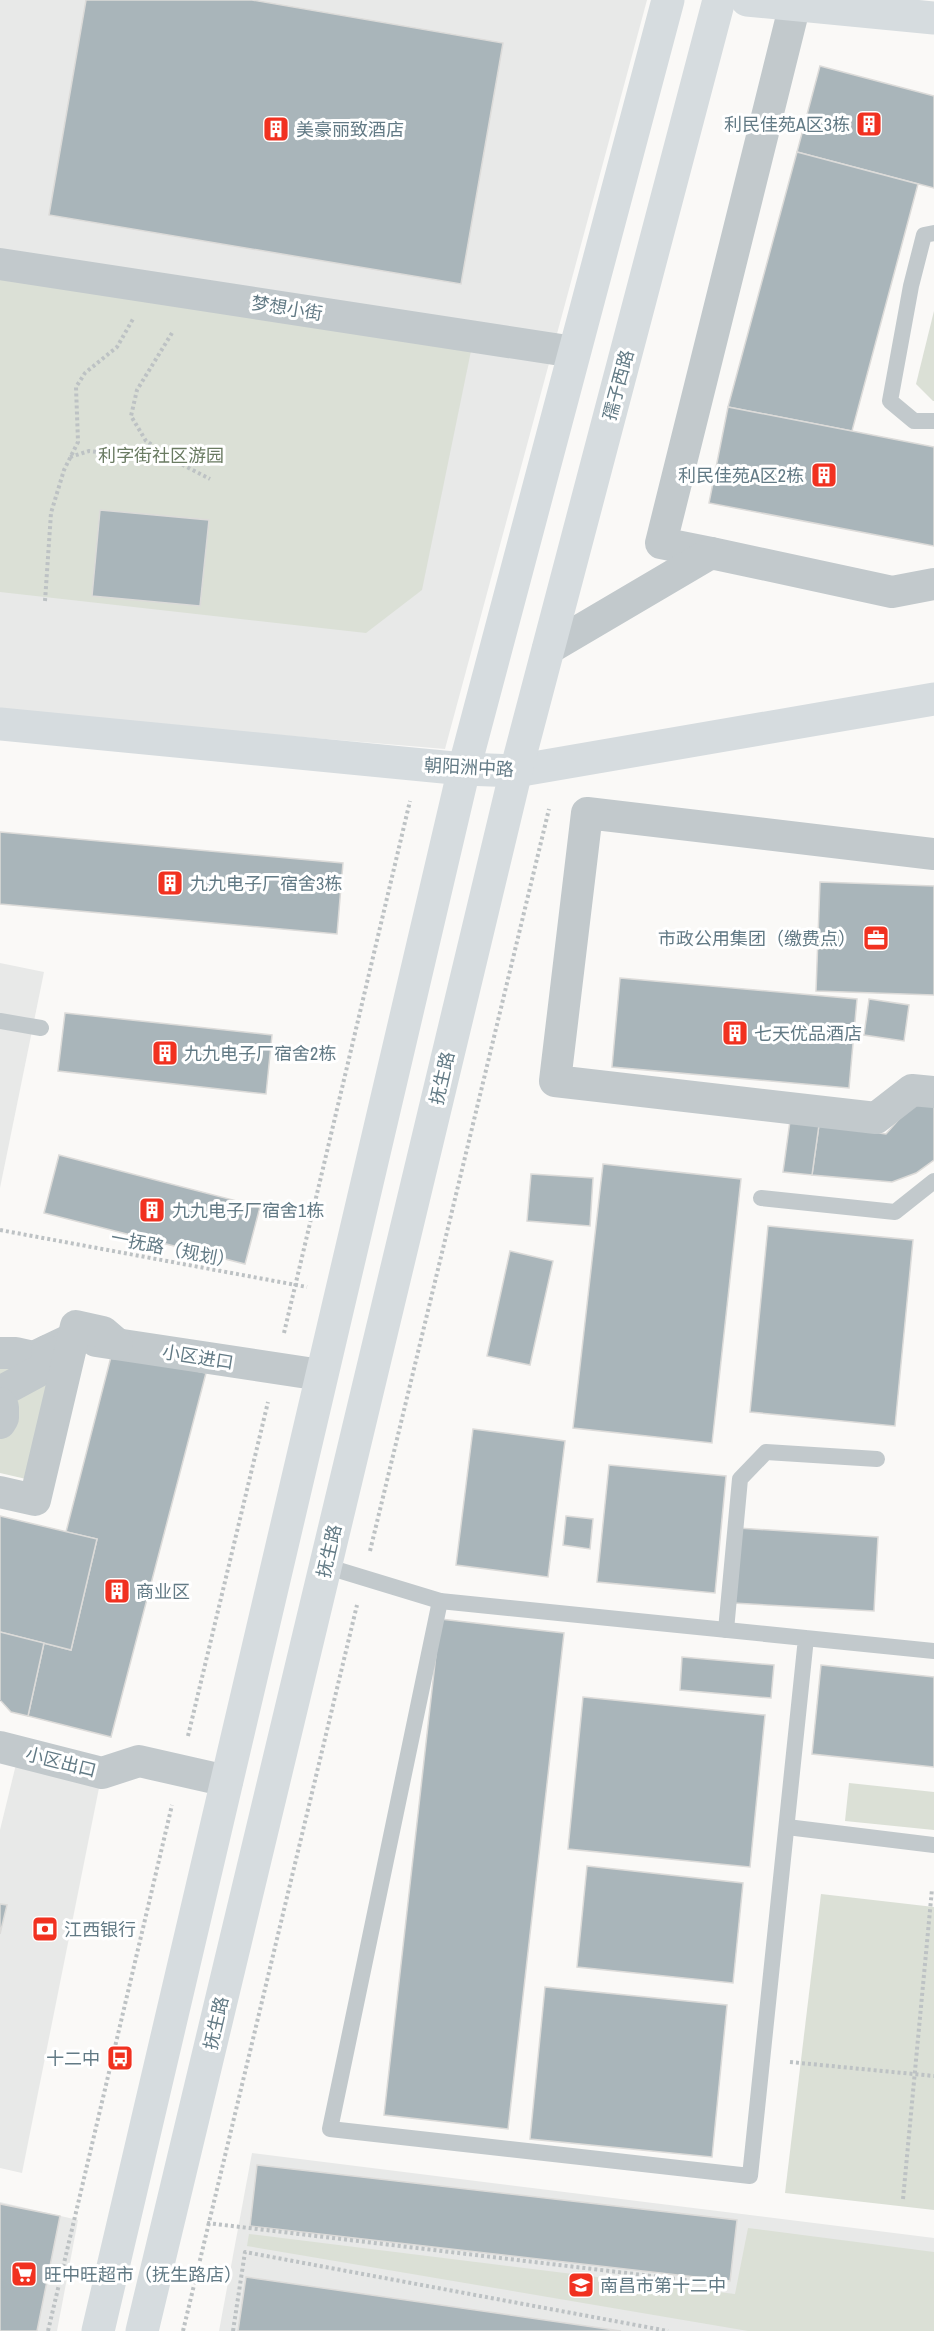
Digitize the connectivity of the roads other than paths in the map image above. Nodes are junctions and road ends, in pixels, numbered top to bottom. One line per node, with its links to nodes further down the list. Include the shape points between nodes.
1 (668, 0): 8 (main road)
2 (719, 0): 12 (main road, 孺子西路)
3 (747, 0): 4 (main road)
4 (795, 4): 5 (main road); 10 (street, via 661,543)
5 (934, 18)
6 (934, 233): 9 (lane, via 924,235 890,400 914,421)
7 (0, 264): 8 (street, 梦想小街)
8 (574, 352): 15 (main road)
9 (934, 421)
10 (711, 554): 11 (street, via 892,592); 12 (street)
11 (934, 584)
12 (548, 649): 16 (main road, 孺子西路)
13 (934, 699): 16 (main road, 朝阳洲中路)
14 (0, 724): 15 (main road, 朝阳洲中路)
15 (464, 769): 16 (main road, 朝阳洲中路); 24 (main road)
16 (516, 771): 30 (main road, 抚生路)
17 (934, 854): 20 (street, via 587,813 555,1081 876,1118 912,1090)
18 (0, 1020): 19 (lane)
19 (41, 1028)
20 (934, 1092)
21 (934, 1181): 22 (lane, via 895,1212)
22 (761, 1198)
23 (34, 1350): 24 (street, 小区进口, via 117,1344); 25 (street, via 50,1365); 29 (street, via 35,1500)
24 (321, 1375): 36 (main road)
25 (0, 1392)
26 (0, 1403): 27 (street)
27 (0, 1423)
28 (877, 1459): 32 (lane, via 766,1452 740,1479)
29 (0, 1492)
30 (325, 1566): 31 (lane); 40 (main road, 抚生路)
31 (440, 1601): 32 (lane); 37 (lane, via 330,2129 750,2176)
32 (726, 1630): 33 (lane)
33 (806, 1638): 34 (lane); 37 (lane)
34 (934, 1651)
35 (0, 1747): 36 (street, 小区出口, via 102,1773 140,1761)
36 (227, 1781): 39 (main road)
37 (787, 1827): 38 (lane)
38 (934, 1845)
39 (98, 2331)
40 (142, 2331)

